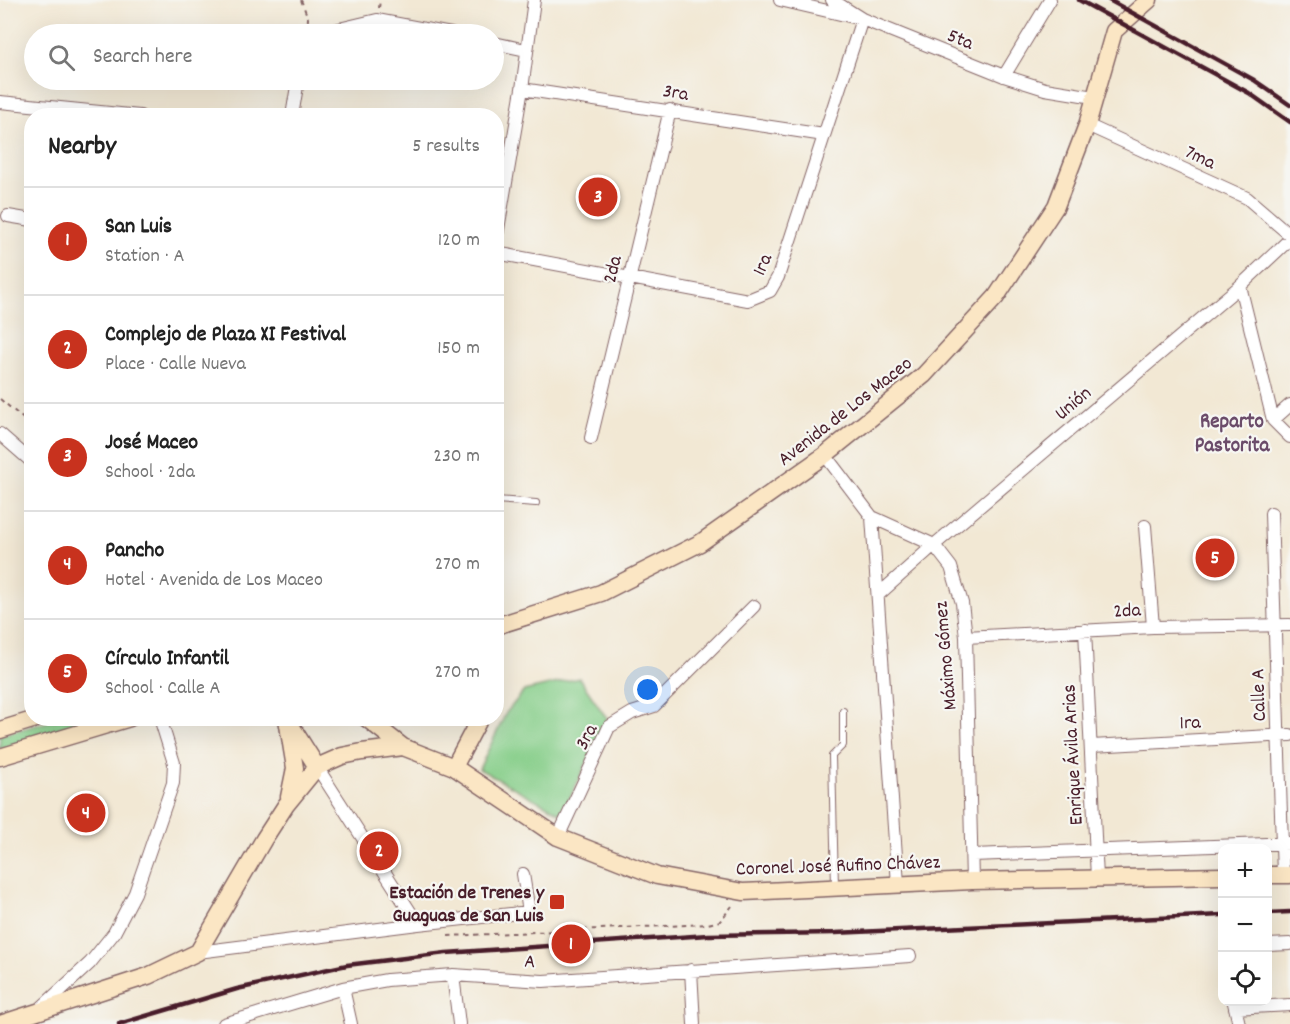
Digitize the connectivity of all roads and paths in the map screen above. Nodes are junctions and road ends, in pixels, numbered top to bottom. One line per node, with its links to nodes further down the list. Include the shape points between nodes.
1 (301, 0): 8 (path)
2 (534, 0): 12 (street)
3 (780, 0): 7 (street, 5ta)
4 (832, 0): 7 (street)
5 (1050, 0): 13 (street)
6 (1149, 0): 16 (main road, Avenida de Los Maceo, via 1114,31)
7 (862, 19): 13 (street, 5ta); 22 (street, 1ra)
8 (308, 24)
9 (360, 24): 10 (street, via 377,20)
10 (398, 24)
11 (504, 45): 12 (street)
12 (526, 50): 14 (street)
13 (1004, 76): 16 (street, 5ta)
14 (522, 89): 20 (street, 3ra); 23 (street)
15 (296, 90): 19 (street)
16 (1094, 98): 21 (main road, Avenida de Los Maceo)
17 (0, 102): 18 (street)
18 (60, 108)
19 (293, 108)
20 (670, 110): 22 (street, 3ra); 28 (street, 2da)
21 (1087, 125): 26 (street, 7ma, via 1247,198); 38 (main road, Avenida de Los Maceo, via 1056,206 996,297 924,375)
22 (824, 135): 28 (street, 1ra, via 770,291 748,300)
23 (504, 194)
24 (8, 216): 25 (street)
25 (24, 219)
26 (1290, 237): 29 (street, Unión)
27 (504, 254): 28 (street, 1ra)
28 (629, 277): 36 (street, 2da)
29 (1240, 286): 33 (street); 44 (street, Unión)
30 (0, 399): 32 (path)
31 (1290, 405): 33 (street)
32 (24, 419)
33 (1273, 420): 35 (street)
34 (0, 434): 37 (street)
35 (1290, 437)
36 (591, 438)
37 (24, 455)
38 (825, 455): 42 (street, Máximo Gómez); 47 (main road, Avenida de Los Maceo, via 700,543 601,593)
39 (504, 501): 40 (lane)
40 (536, 503)
41 (1271, 513): 48 (street, Calle A)
42 (872, 517): 44 (street, Máximo Gómez); 45 (street)
43 (1145, 526): 50 (street)
44 (934, 545): 45 (street, Unión); 52 (street, Máximo Gómez, via 951,567 962,603)
45 (878, 595): 78 (street)
46 (754, 606): 69 (street, 3ra, via 654,706 609,727)
47 (504, 623)
48 (1275, 625): 49 (street, 2da); 50 (street, 2da); 62 (street, Calle A)
49 (1290, 625)
50 (1153, 627): 51 (street, 2da)
51 (1084, 630): 52 (street, 2da); 63 (street, Enrique Ávila Arias)
52 (966, 637): 72 (street, Máximo Gómez)
53 (843, 711): 79 (lane, via 843,745 832,756)
54 (24, 723): 61 (main road)
55 (103, 726): 65 (main road)
56 (162, 726): 93 (street, via 174,763 173,783 135,893 114,933 90,963)
57 (288, 726): 68 (main road, via 295,768)
58 (291, 726): 67 (main road)
59 (376, 726): 64 (main road)
60 (476, 726): 66 (main road)
61 (0, 730)
62 (1284, 736): 63 (street, 1ra); 70 (street, Calle A)
63 (1092, 746): 71 (street, Enrique Ávila Arias)
64 (402, 747): 66 (main road, Coronel José Rufino Chávez); 67 (main road, Coronel José Rufino Chávez, via 342,756)
65 (0, 757)
66 (454, 766): 69 (main road, Coronel José Rufino Chávez)
67 (317, 767): 68 (main road, Coronel José Rufino Chávez); 81 (street)
68 (286, 805): 85 (main road, Coronel José Rufino Chávez)
69 (558, 837): 80 (main road, Coronel José Rufino Chávez, via 657,876)
70 (1286, 843): 71 (street); 74 (street, Calle A)
71 (1095, 851): 72 (street); 76 (street, Enrique Ávila Arias)
72 (973, 855): 77 (street, Máximo Gómez)
73 (523, 874): 81 (street, via 529,912)
74 (1280, 875)
75 (1218, 876): 76 (main road, Coronel José Rufino Chávez)
76 (1097, 878): 77 (main road, Coronel José Rufino Chávez)
77 (972, 881): 78 (main road, Coronel José Rufino Chávez)
78 (898, 884): 79 (main road, Coronel José Rufino Chávez)
79 (836, 887): 80 (main road, Coronel José Rufino Chávez)
80 (744, 892): 82 (path, via 720,921 708,924)
81 (418, 924): 85 (street)
82 (448, 936)
83 (1290, 944): 84 (street)
84 (1272, 945)
85 (198, 952): 93 (main road, via 148,976)
86 (910, 956): 87 (street, A)
87 (692, 970): 88 (street, A, via 543,981); 99 (street)
88 (453, 975): 89 (street, A); 98 (street)
89 (343, 988): 94 (street, A); 97 (street)
90 (1272, 1005): 91 (street)
91 (1290, 1005)
92 (1234, 1006): 100 (street)
93 (37, 1012): 95 (main road)
94 (257, 1019): 96 (street, A)
95 (0, 1024)
96 (224, 1024)
97 (351, 1024)
98 (459, 1024)
99 (694, 1024)
100 (1239, 1024)

